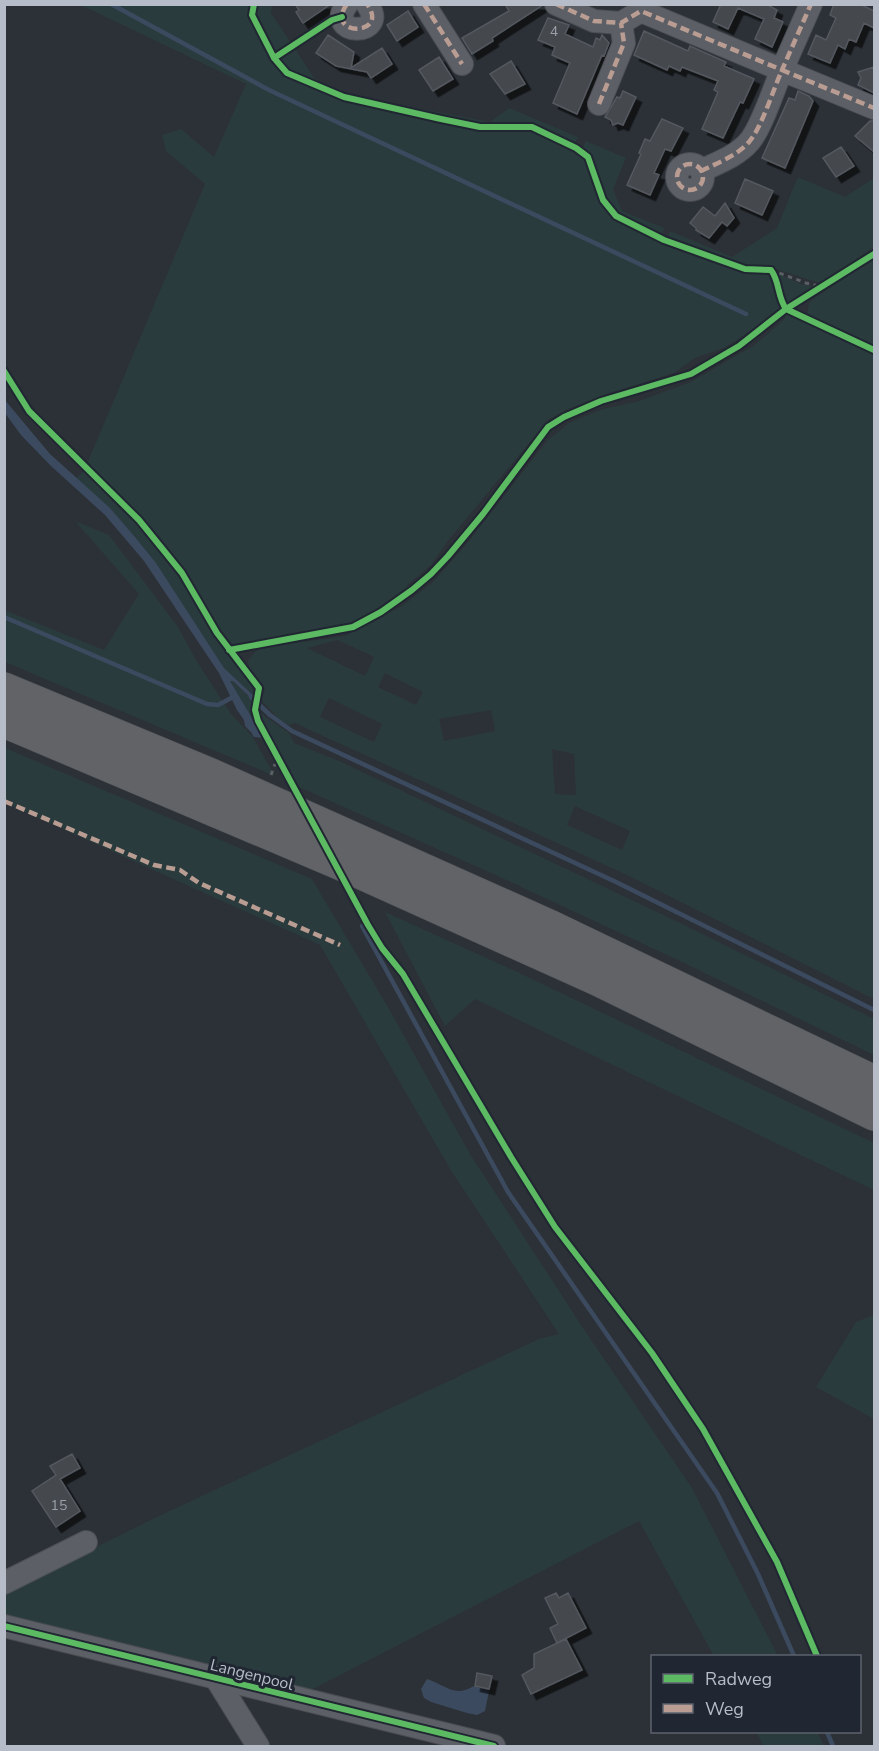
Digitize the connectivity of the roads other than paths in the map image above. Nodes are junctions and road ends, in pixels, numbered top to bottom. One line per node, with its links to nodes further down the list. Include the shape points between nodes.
1 (347, 4): 5 (street, via 344,21 354,30 367,26 372,18)
2 (424, 4): 7 (street)
3 (556, 4): 6 (street, via 594,21)
4 (811, 4): 8 (street)
5 (371, 6)
6 (621, 23): 8 (street, via 641,11); 9 (street, via 624,43)
7 (462, 64)
8 (782, 70): 10 (street); 11 (street, via 749,142)
9 (599, 104)
10 (874, 108)
11 (701, 171)
12 (4, 689): 14 (highway, via 210,775 538,921)
13 (4, 721): 15 (highway, via 376,879 597,979)
14 (874, 1082)
15 (874, 1114)
16 (86, 1542): 17 (street)
17 (4, 1583)
18 (4, 1626): 19 (street, Langenpool)
19 (217, 1680): 20 (street); 21 (street, Langenpool)
20 (258, 1746)
21 (494, 1746)

